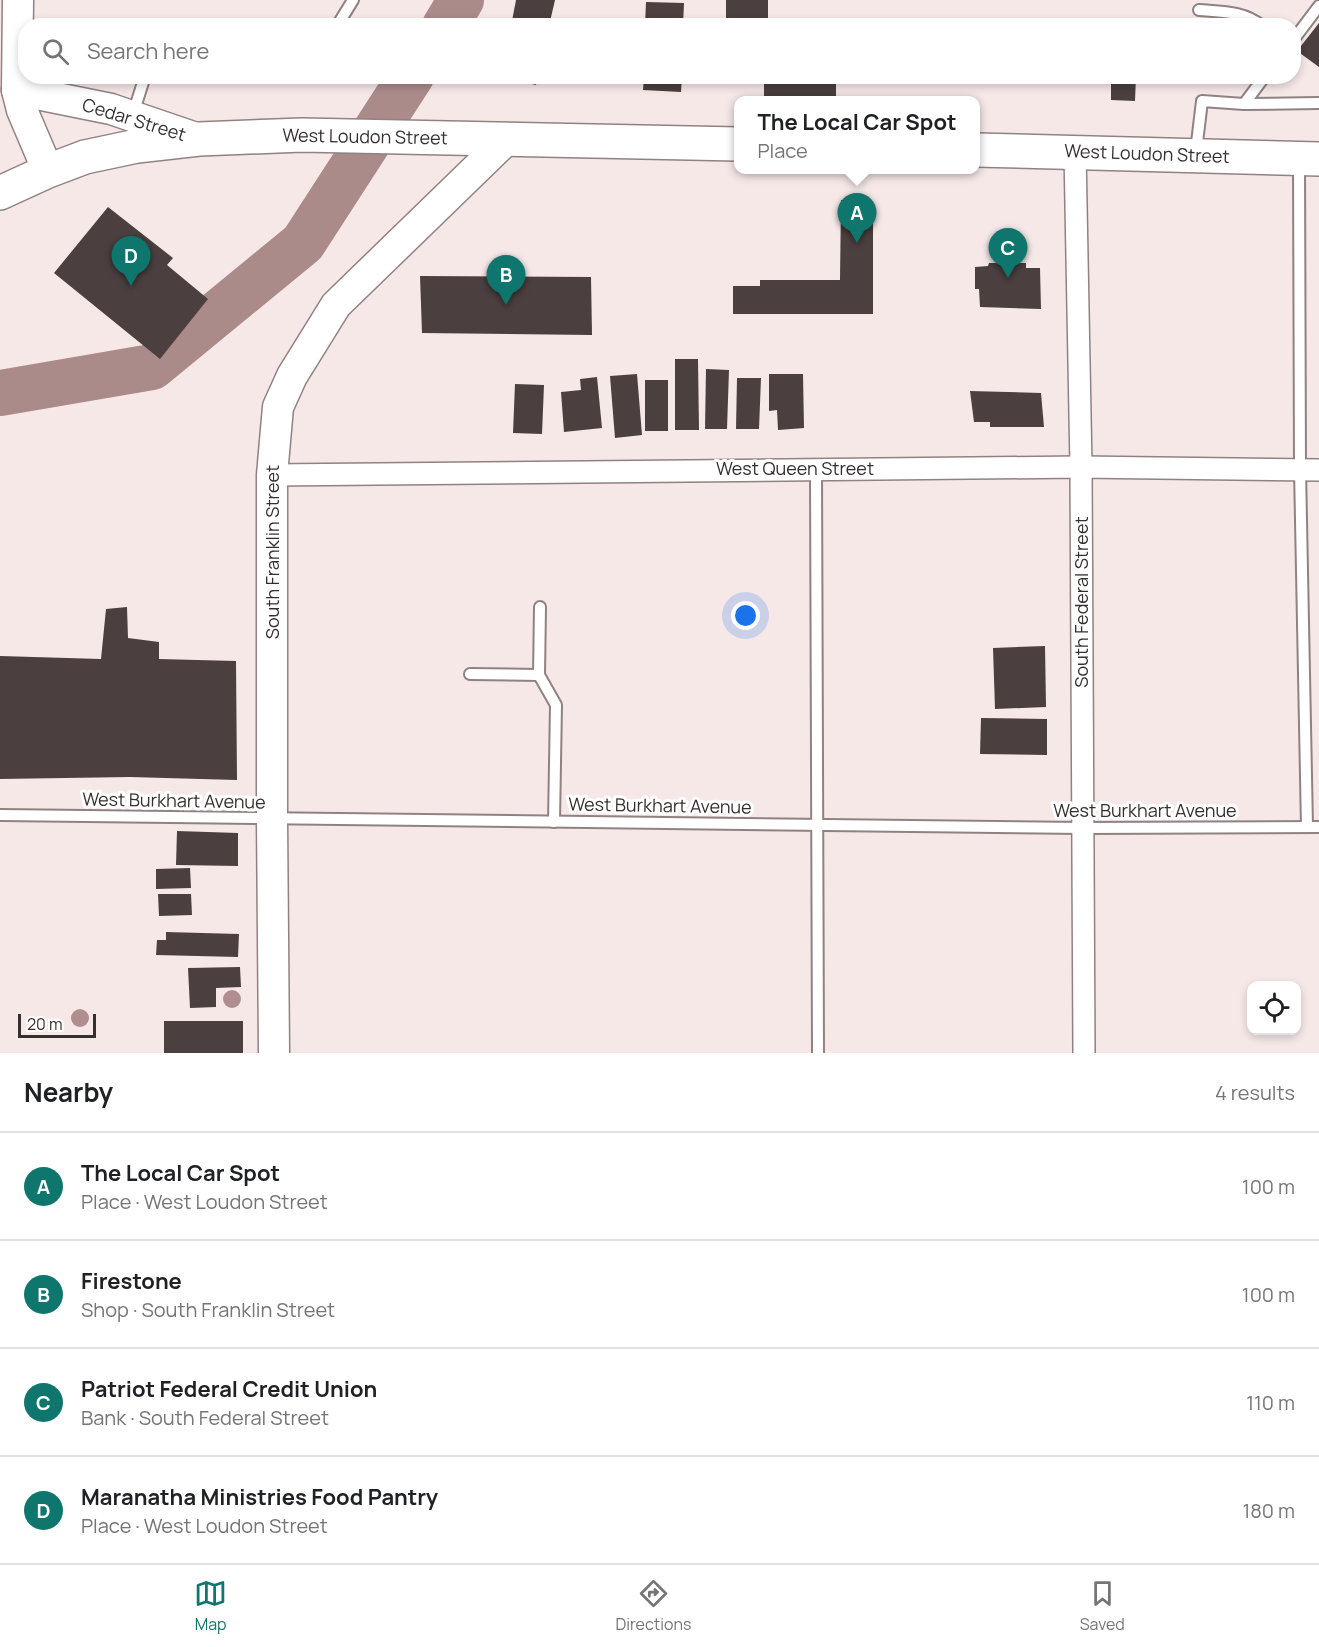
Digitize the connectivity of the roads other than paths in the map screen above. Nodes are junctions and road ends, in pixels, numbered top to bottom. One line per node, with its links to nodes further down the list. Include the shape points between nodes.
1 (18, 0): 10 (street)
2 (353, 0): 5 (lane)
3 (1319, 6): 7 (lane)
4 (1199, 10): 6 (lane, via 1238,13)
5 (342, 18)
6 (1250, 18)
7 (1301, 29)
8 (142, 84): 13 (lane)
9 (1259, 84): 12 (lane)
10 (17, 90): 13 (street, Cedar Street); 21 (street)
11 (1319, 103): 12 (lane)
12 (1244, 104): 19 (lane, via 1202,101)
13 (132, 117): 14 (street, Cedar Street)
14 (199, 139): 15 (highway, West Loudon Street, via 302,135); 21 (highway, West Loudon Street, via 126,148)
15 (507, 140): 16 (highway, West Loudon Street); 26 (street, South Franklin Street, via 336,305 292,375 278,407)
16 (734, 144)
17 (980, 150): 18 (highway, West Loudon Street)
18 (1075, 152): 19 (highway, West Loudon Street); 23 (street, South Federal Street)
19 (1196, 156): 20 (highway, West Loudon Street)
20 (1309, 159): 25 (lane)
21 (48, 171): 22 (highway, West Loudon Street)
22 (0, 193)
23 (1081, 468): 24 (street, West Queen Street); 25 (street, West Queen Street); 34 (street, South Federal Street)
24 (816, 469): 26 (street, West Queen Street); 33 (lane)
25 (1310, 470): 35 (lane)
26 (272, 474): 31 (street, South Franklin Street)
27 (540, 607): 29 (lane)
28 (470, 674): 29 (lane)
29 (539, 675): 32 (lane, via 556,705)
30 (0, 815): 31 (lane, West Burkhart Avenue)
31 (272, 819): 32 (lane, West Burkhart Avenue); 37 (street, South Franklin Street)
32 (554, 822): 33 (lane, West Burkhart Avenue)
33 (817, 825): 34 (lane, West Burkhart Avenue); 38 (lane)
34 (1083, 828): 35 (lane, West Burkhart Avenue); 39 (street, South Federal Street)
35 (1307, 828): 36 (lane, West Burkhart Avenue)
36 (1319, 828)
37 (274, 1053)
38 (818, 1053)
39 (1084, 1053)

